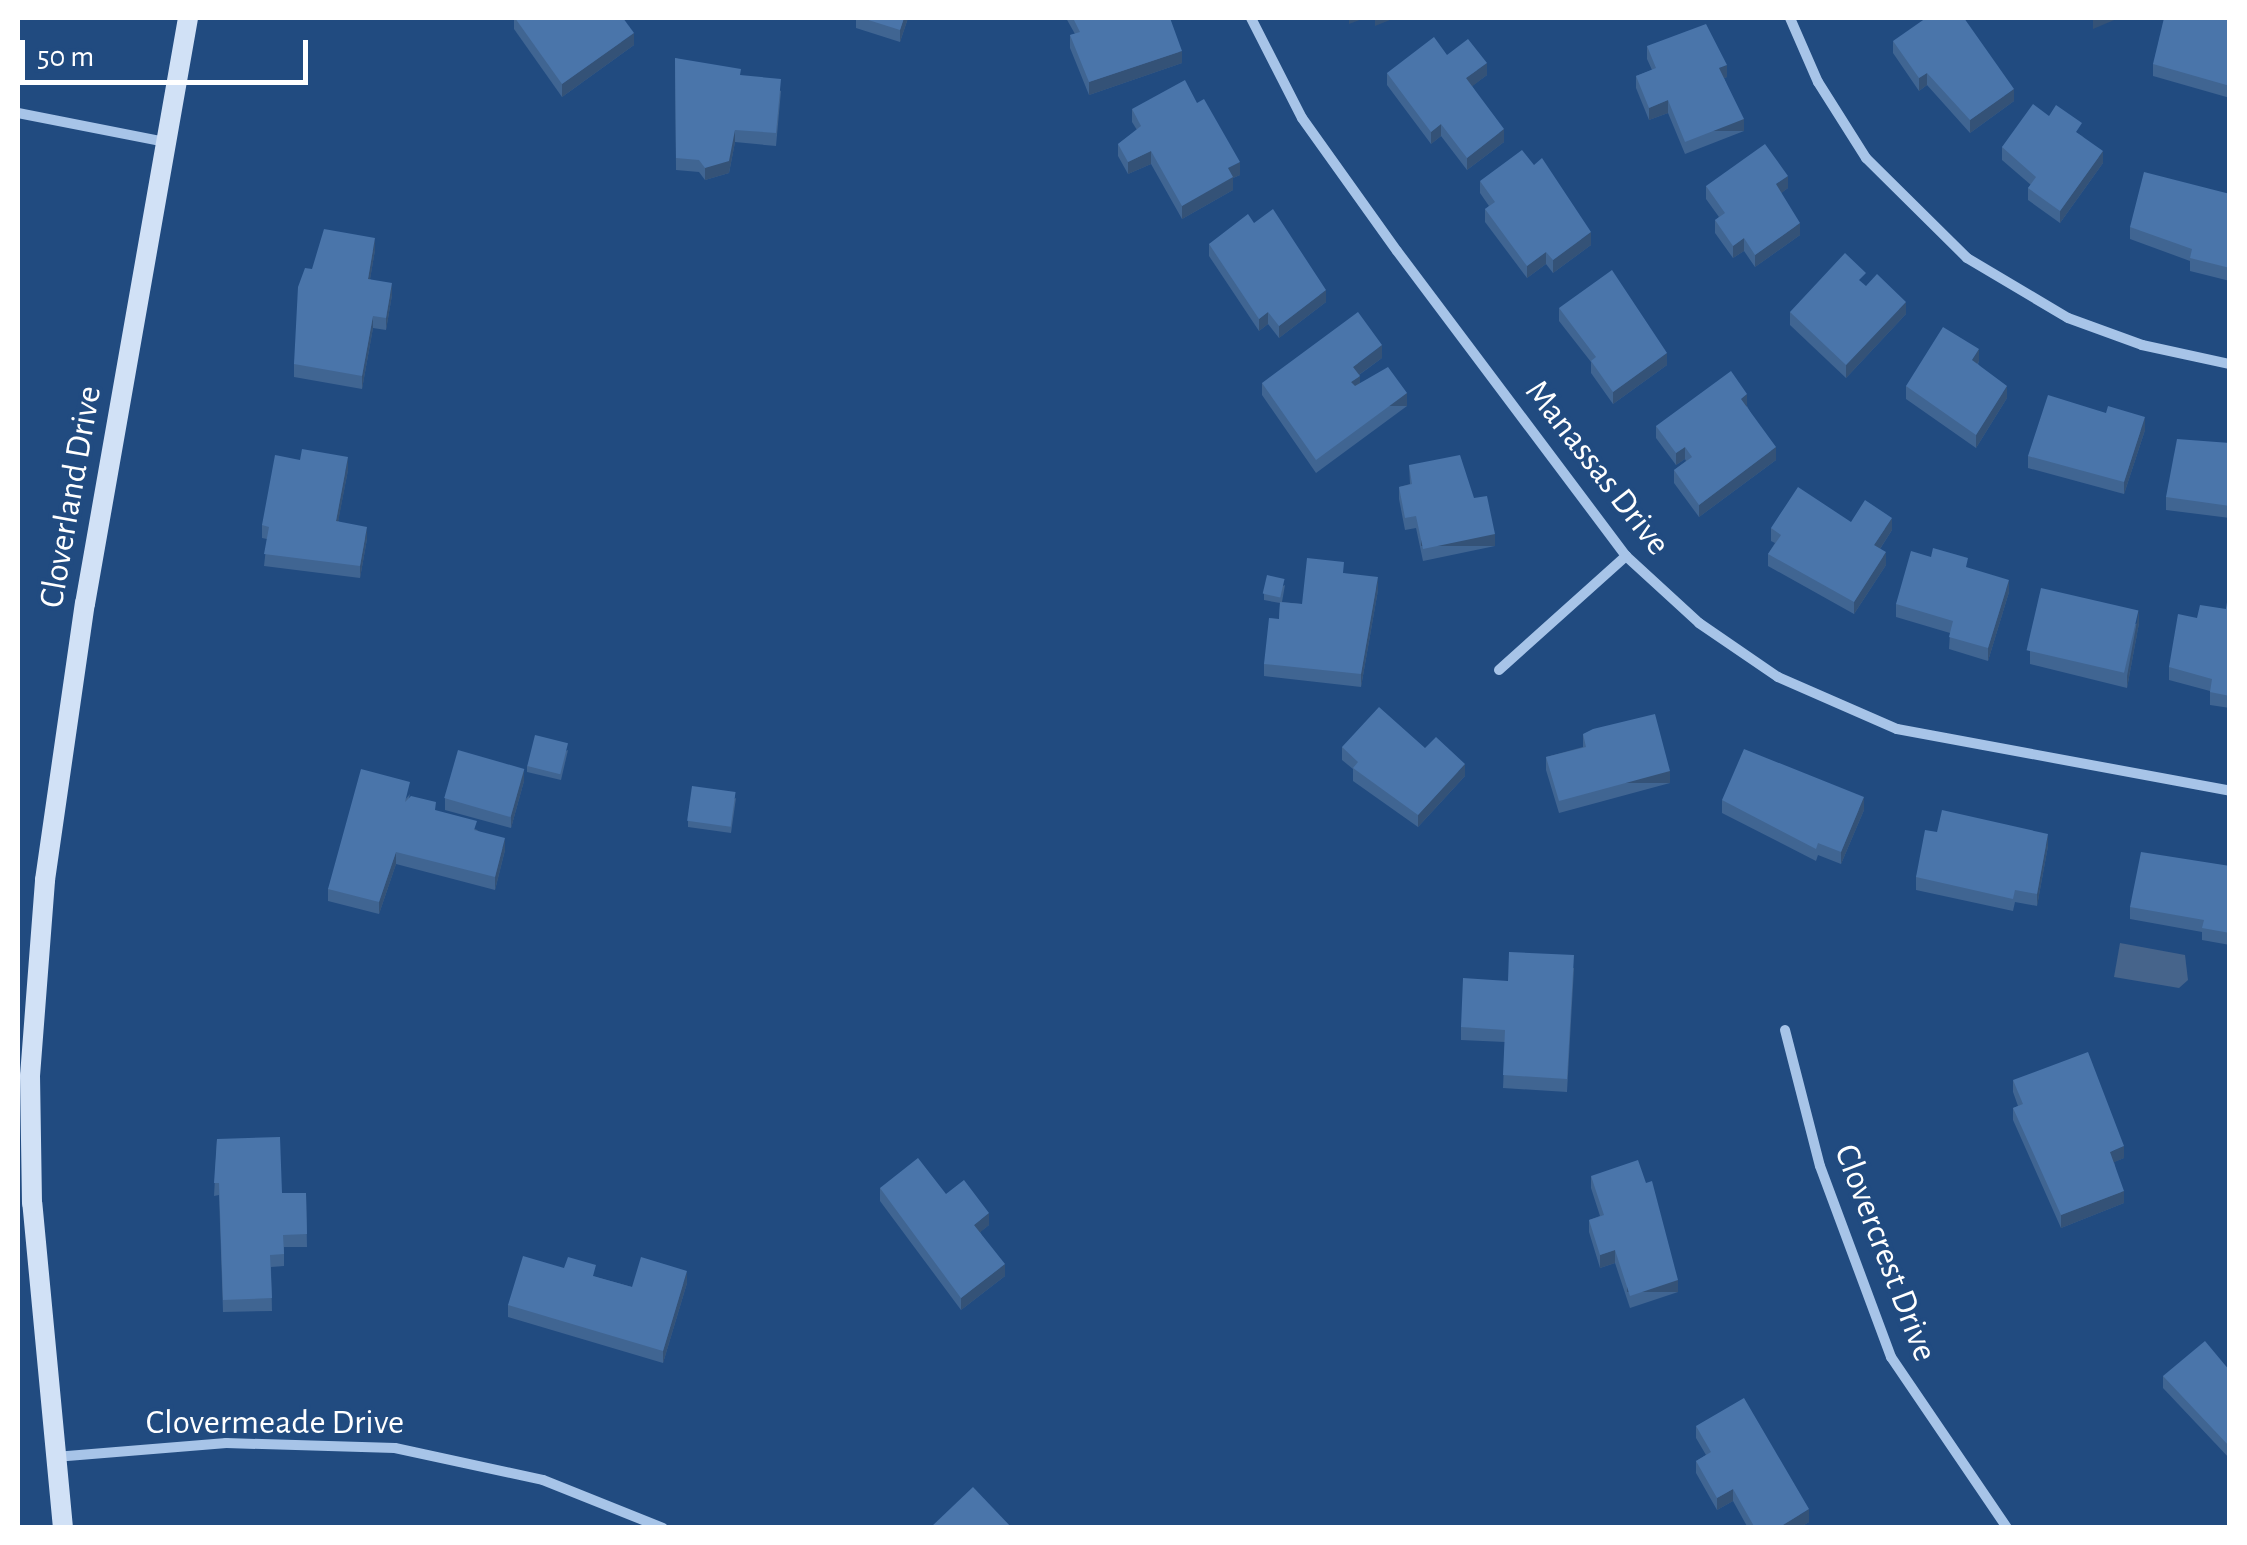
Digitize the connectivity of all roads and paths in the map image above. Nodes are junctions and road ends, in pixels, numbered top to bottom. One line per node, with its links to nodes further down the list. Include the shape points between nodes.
1 (188, 18): 5 (main road, Cloverland Drive)
2 (1251, 18): 7 (street, Manassas Drive, via 1274,70 1331,161)
3 (1790, 18): 6 (street, via 1818,82 1866,158 1967,258 2068,318 2142,345)
4 (18, 113): 5 (street)
5 (166, 142): 11 (main road, Cloverland Drive, via 44,880 30,1076 32,1203)
6 (2230, 364)
7 (1626, 556): 8 (street); 9 (street, Manassas Drive, via 1740,653 1858,715 1938,738)
8 (1499, 670)
9 (2230, 790)
10 (1785, 1030): 14 (street, Clovercrest Drive, via 1837,1220 1891,1357)
11 (54, 1457): 12 (main road, Cloverland Drive); 13 (street, Clovermeade Drive, via 226,1443 395,1448 543,1480)
12 (62, 1528)
13 (662, 1528)
14 (2007, 1528)

